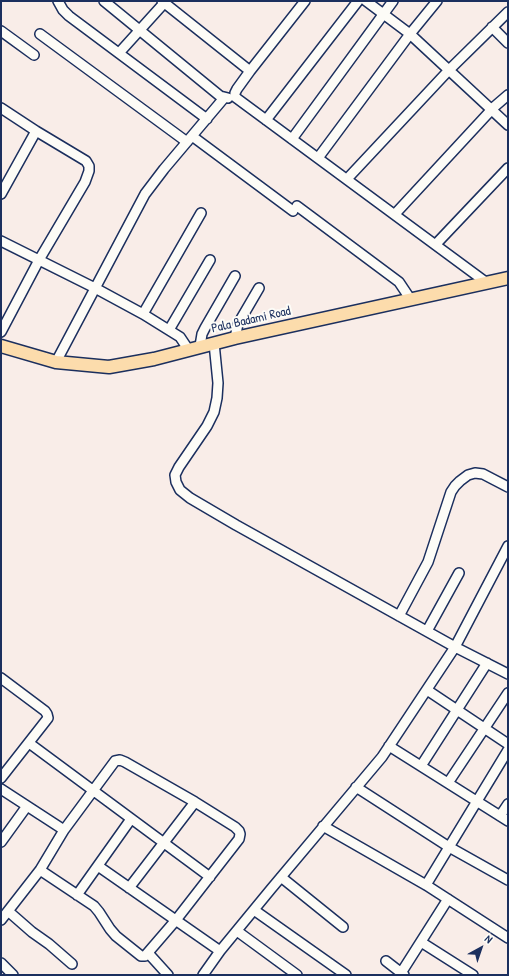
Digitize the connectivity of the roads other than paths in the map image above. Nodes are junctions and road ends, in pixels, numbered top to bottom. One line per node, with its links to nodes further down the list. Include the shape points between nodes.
1 (58, 1): 17 (street, via 69,16)
2 (104, 1): 12 (street)
3 (305, 1): 20 (street)
4 (358, 1): 27 (street)
5 (366, 1): 10 (street)
6 (393, 1): 10 (street)
7 (437, 1): 15 (street)
8 (164, 2): 12 (street); 20 (street)
9 (508, 12): 11 (street)
10 (383, 14): 15 (street); 31 (street)
11 (492, 27): 16 (street); 19 (street)
12 (140, 30): 17 (street); 23 (street)
13 (1, 31): 18 (street)
14 (40, 34): 30 (street)
15 (410, 34): 19 (street); 32 (street)
16 (508, 43)
17 (119, 53): 26 (street)
18 (34, 55)
19 (449, 70): 25 (street); 34 (street)
20 (250, 71): 22 (street)
21 (508, 95): 25 (street)
22 (235, 97): 23 (street); 27 (street)
23 (224, 98): 26 (street)
24 (1, 108): 29 (street)
25 (492, 110): 28 (street); 37 (street)
26 (207, 119): 30 (street)
27 (266, 120): 31 (street)
28 (508, 125)
29 (36, 131): 35 (street); 40 (street, via 81,158 89,166 85,182)
30 (190, 139): 45 (street, via 145,194); 47 (street, via 399,282)
31 (292, 139): 32 (street)
32 (318, 158): 34 (street)
33 (508, 168): 39 (street)
34 (347, 179): 37 (street)
35 (1, 194)
36 (201, 213): 48 (street)
37 (395, 214): 39 (street)
38 (1, 241): 40 (street)
39 (436, 244): 44 (street)
40 (39, 260): 45 (street); 50 (street)
41 (210, 260): 49 (street)
42 (235, 276): 54 (street, via 205,328)
43 (508, 278): 44 (main road, Pala Badami Road)
44 (487, 283): 47 (main road, Pala Badami Road)
45 (95, 288): 48 (street); 56 (street)
46 (259, 288): 51 (street, via 238,324)
47 (411, 300): 51 (main road, Pala Badami Road)
48 (143, 314): 49 (street)
49 (169, 330): 55 (street, via 180,337)
50 (1, 332)
51 (235, 338): 52 (main road, Pala Badami Road)
52 (214, 343): 54 (main road, Pala Badami Road); 60 (street, via 218,398 207,426 175,474 180,490 236,525)
53 (1, 346): 56 (main road, Pala Badami Road)
54 (200, 346): 55 (main road, Pala Badami Road)
55 (188, 349): 56 (main road, Pala Badami Road, via 109,367)
56 (56, 362)
57 (508, 486): 60 (street, via 483,474 475,473 455,486 428,562)
58 (508, 546): 62 (street)
59 (459, 572): 61 (street)
60 (398, 616): 61 (street)
61 (426, 631): 62 (street)
62 (455, 647): 63 (street); 66 (street)
63 (487, 663): 64 (street); 68 (street)
64 (508, 674)
65 (1, 678): 70 (street, via 47,714 48,718)
66 (426, 690): 68 (street); 72 (street)
67 (508, 693): 69 (street)
68 (457, 711): 69 (street); 74 (street)
69 (484, 729): 71 (street); 76 (street)
70 (29, 743): 75 (street); 79 (street)
71 (508, 744)
72 (390, 746): 74 (street); 77 (street)
73 (508, 750): 80 (street)
74 (421, 766): 76 (street)
75 (1, 778)
76 (448, 783): 80 (street)
77 (356, 787): 86 (street); 90 (street)
78 (1, 789): 83 (street)
79 (93, 791): 81 (street, via 110,766 120,760); 85 (street); 87 (street)
80 (477, 801): 84 (street); 90 (street)
81 (195, 802): 89 (street); 93 (street, via 235,827 240,834 239,839)
82 (508, 804): 84 (street)
83 (27, 806): 87 (street); 88 (street)
84 (504, 818)
85 (131, 819): 89 (street); 91 (street)
86 (323, 826): 94 (street); 96 (street)
87 (64, 830): 92 (street)
88 (1, 842)
89 (163, 843): 93 (street); 97 (street)
90 (449, 847): 95 (street); 96 (street)
91 (98, 866): 97 (street); 98 (street)
92 (40, 870): 98 (street); 101 (street)
93 (210, 877): 103 (street)
94 (281, 877): 100 (street); 104 (street)
95 (508, 880)
96 (426, 885): 99 (street)
97 (129, 888): 103 (street)
98 (77, 895): 109 (street, via 99,912 116,936 141,956)
99 (448, 899): 106 (street); 107 (street)
100 (254, 910): 105 (street); 118 (street)
101 (8, 911): 102 (street); 112 (street)
102 (1, 920)
103 (176, 920): 108 (street); 109 (street)
104 (343, 927)
105 (237, 931): 108 (street); 117 (street)
106 (508, 938)
107 (421, 942): 113 (street); 119 (street)
108 (220, 951): 116 (street)
109 (149, 954): 115 (street)
110 (386, 961): 113 (street)
111 (1, 964): 114 (street)
112 (72, 964)
113 (403, 974)
114 (13, 975)
115 (168, 975)
116 (203, 975)
117 (297, 975)
118 (346, 975)
119 (473, 975)

